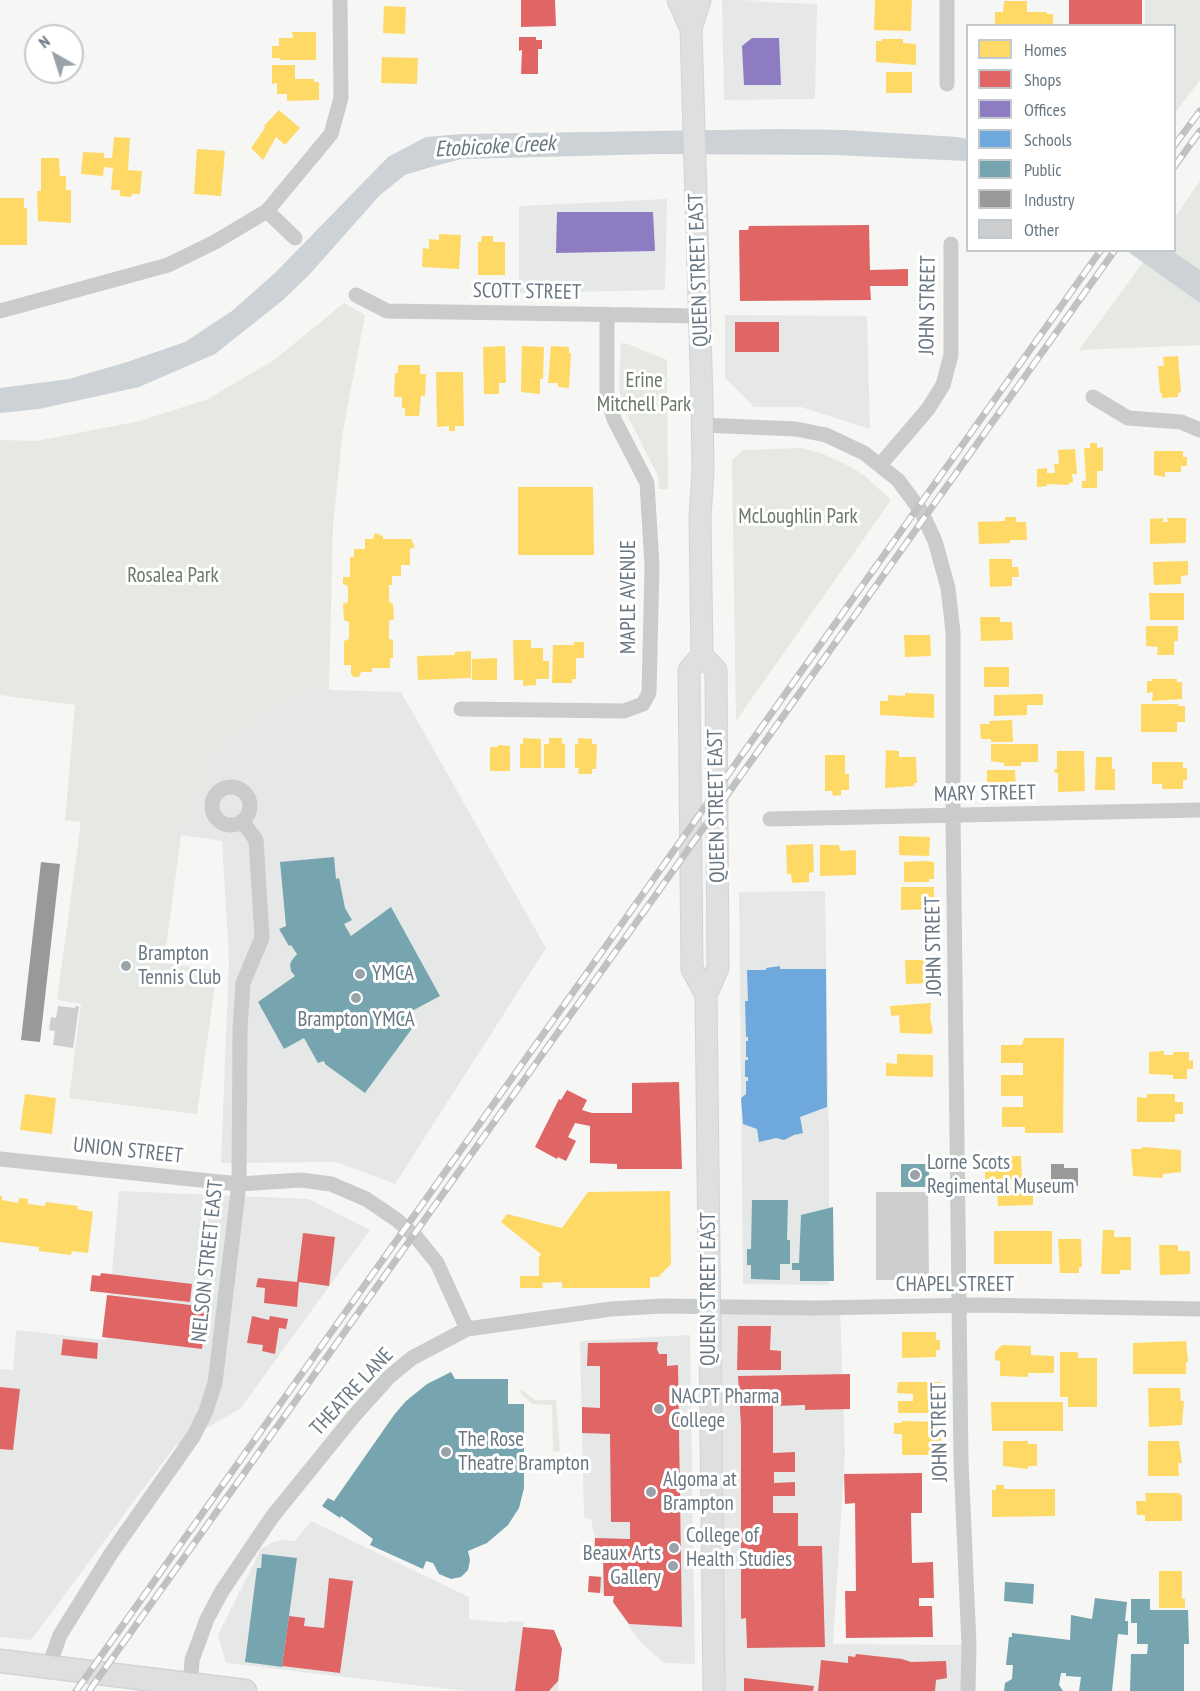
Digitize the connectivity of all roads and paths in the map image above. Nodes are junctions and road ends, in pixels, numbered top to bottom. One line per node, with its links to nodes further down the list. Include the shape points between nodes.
1 (340, 0): 7 (street, via 341,98 331,134)
2 (678, 0): 5 (main road, QUEEN STREET EAST)
3 (700, 0): 5 (main road, QUEEN STREET EAST)
4 (947, 0): 6 (street)
5 (691, 29): 13 (main road, QUEEN STREET EAST)
6 (947, 84)
7 (267, 211): 8 (street); 11 (street, via 168,265)
8 (295, 238)
9 (951, 244): 17 (street, JOHN STREET, via 951,355 943,385 928,409)
10 (356, 295): 12 (street, SCOTT STREET, via 387,311)
11 (0, 311)
12 (607, 314): 13 (street, SCOTT STREET); 18 (street, MAPLE AVENUE, via 607,397 647,483 652,566 649,693 643,704 624,711)
13 (701, 316): 15 (main road, QUEEN STREET EAST)
14 (1093, 397): 16 (street, via 1128,418 1181,422)
15 (702, 425): 17 (street, via 813,432 845,443); 26 (main road, QUEEN STREET EAST, via 702,655 716,670 718,968 706,995)
16 (1200, 430)
17 (880, 465): 20 (street, JOHN STREET, via 906,491 931,530 948,588 953,632)
18 (461, 709)
19 (1200, 810): 20 (street, MARY STREET)
20 (953, 816): 21 (street, MARY STREET); 25 (street, JOHN STREET)
21 (770, 819)
22 (242, 821): 24 (street, NELSON STREET EAST, via 256,840 262,938 243,983)
23 (0, 1159): 24 (street, UNION STREET)
24 (239, 1185): 28 (street, UNION STREET, via 301,1180 331,1185 366,1199 416,1237 437,1263); 30 (street, NELSON STREET EAST, via 215,1383 206,1411 193,1437 112,1552 60,1635)
25 (960, 1305): 26 (street, CHAPEL STREET); 27 (street, CHAPEL STREET); 34 (street, JOHN STREET)
26 (709, 1307): 28 (street, THEATRE LANE, via 611,1309); 33 (main road, QUEEN STREET EAST)
27 (1200, 1309)
28 (467, 1329): 31 (street, THEATRE LANE, via 412,1358 389,1377 272,1517 207,1619 192,1660)
29 (0, 1660): 30 (main road)
30 (49, 1666): 31 (main road)
31 (190, 1688): 32 (main road)
32 (245, 1691)
33 (714, 1691)
34 (968, 1691)

